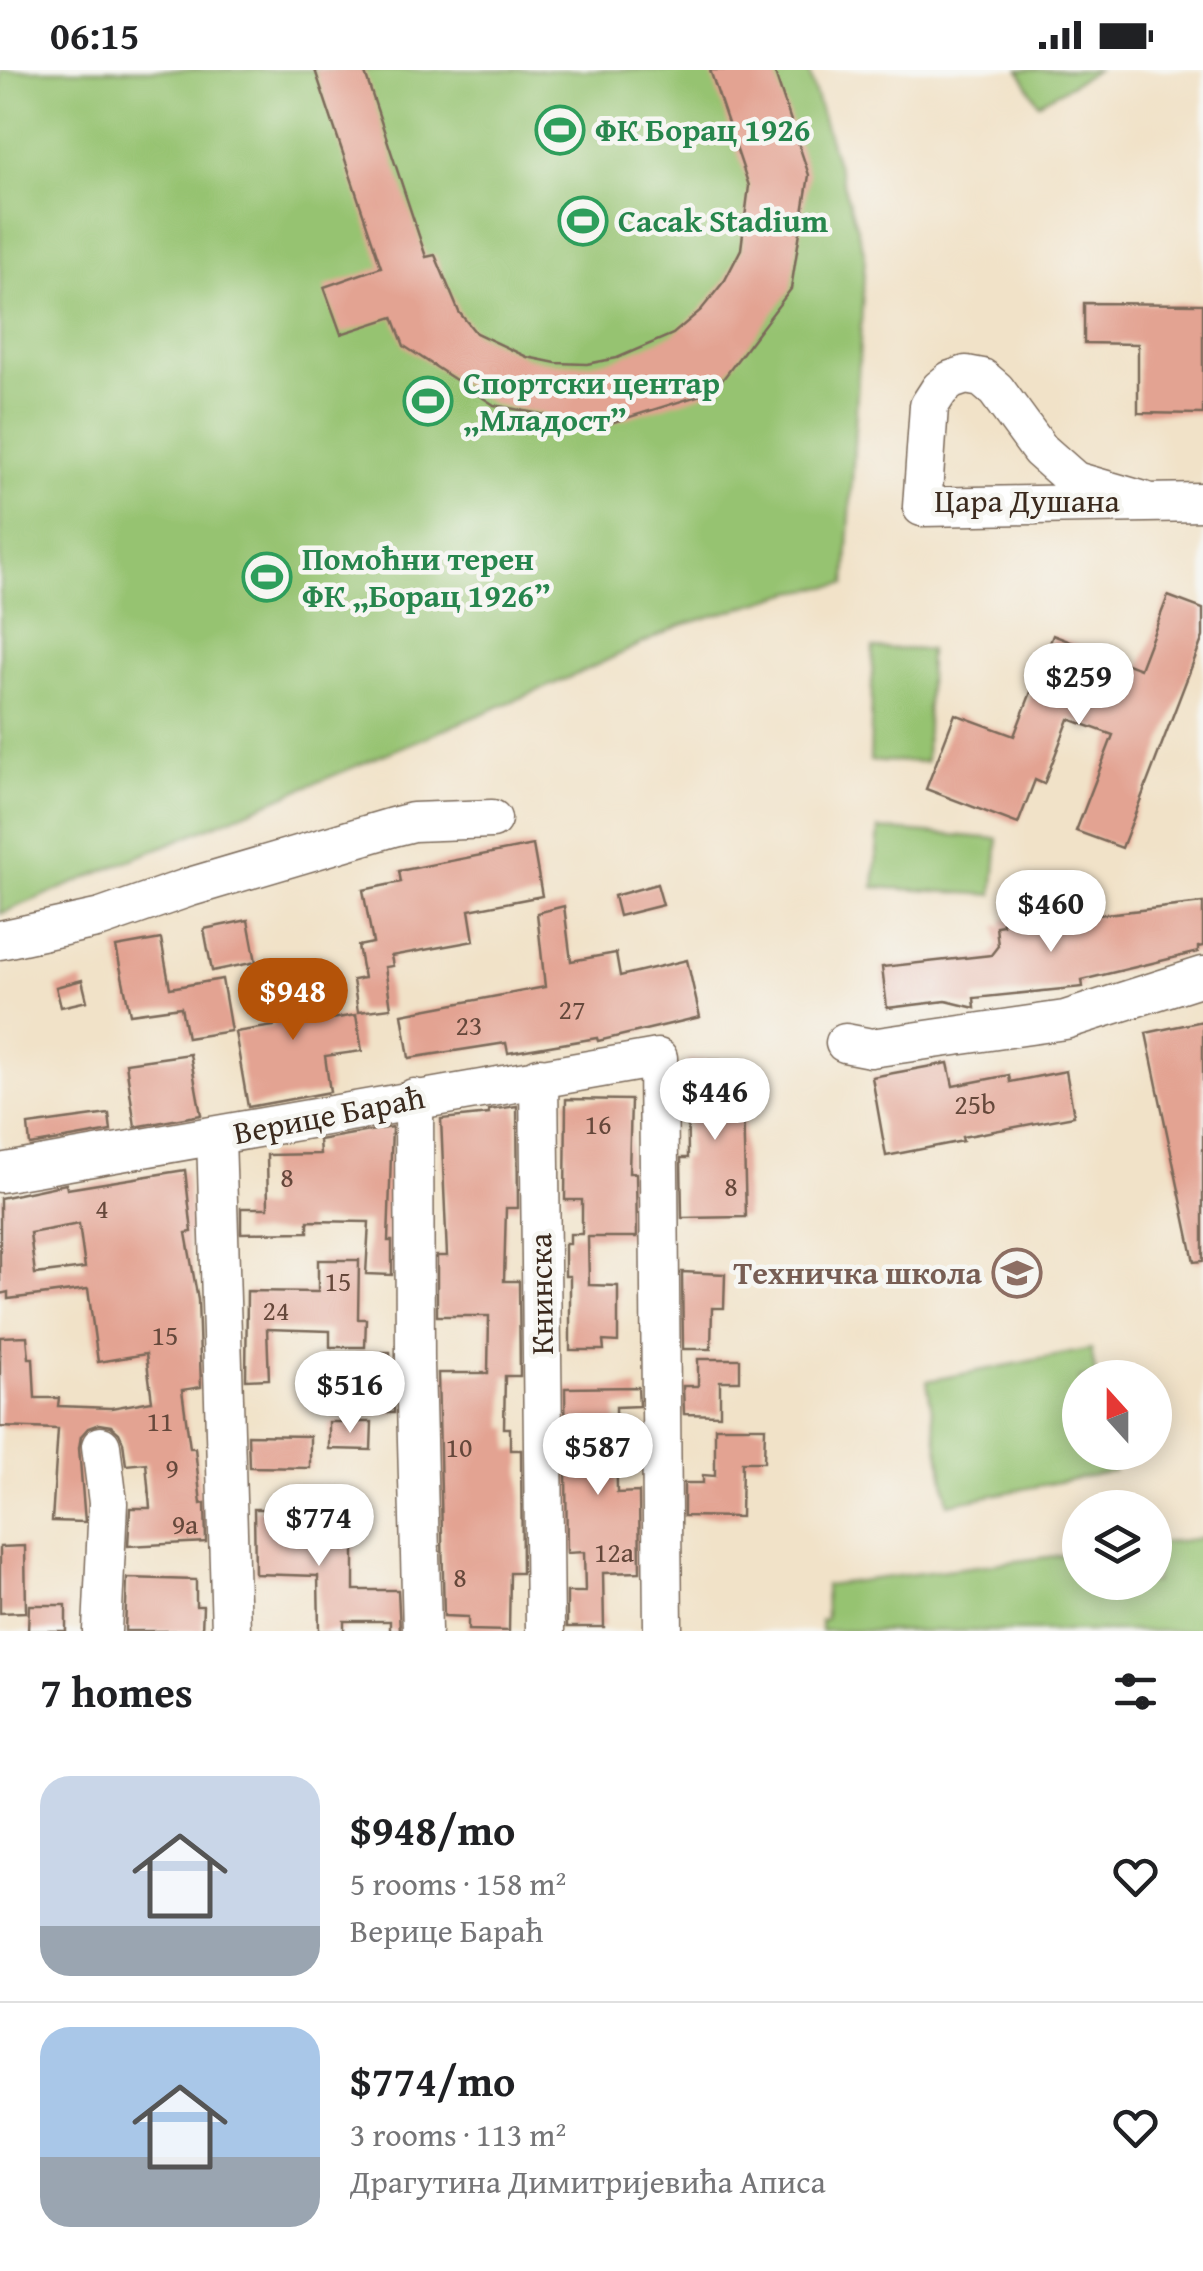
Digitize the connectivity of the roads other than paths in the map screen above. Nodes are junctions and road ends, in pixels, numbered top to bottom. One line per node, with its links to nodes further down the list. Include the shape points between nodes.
1 (1144, 501): 1 (street, Цара Душана, via 922,507 929,406 951,380 982,378 1040,450 1075,481); 2 (street, Цара Душана)
2 (1203, 502)
3 (492, 819): 4 (street, via 392,827 101,918)
4 (0, 940)
5 (1203, 976): 6 (street, via 1065,1020 871,1048)
6 (845, 1044)
7 (539, 1077): 8 (street, Верице Бараћ); 15 (street, Книнска); 16 (street, Верице Бараћ, via 658,1058)
8 (414, 1098): 9 (street, Верице Бараћ); 14 (street)
9 (216, 1136): 10 (street, Верице Бараћ); 13 (street)
10 (0, 1173)
11 (101, 1446): 12 (street, via 108,1503)
12 (102, 1631)
13 (231, 1631)
14 (422, 1631)
15 (545, 1631)
16 (663, 1631)

